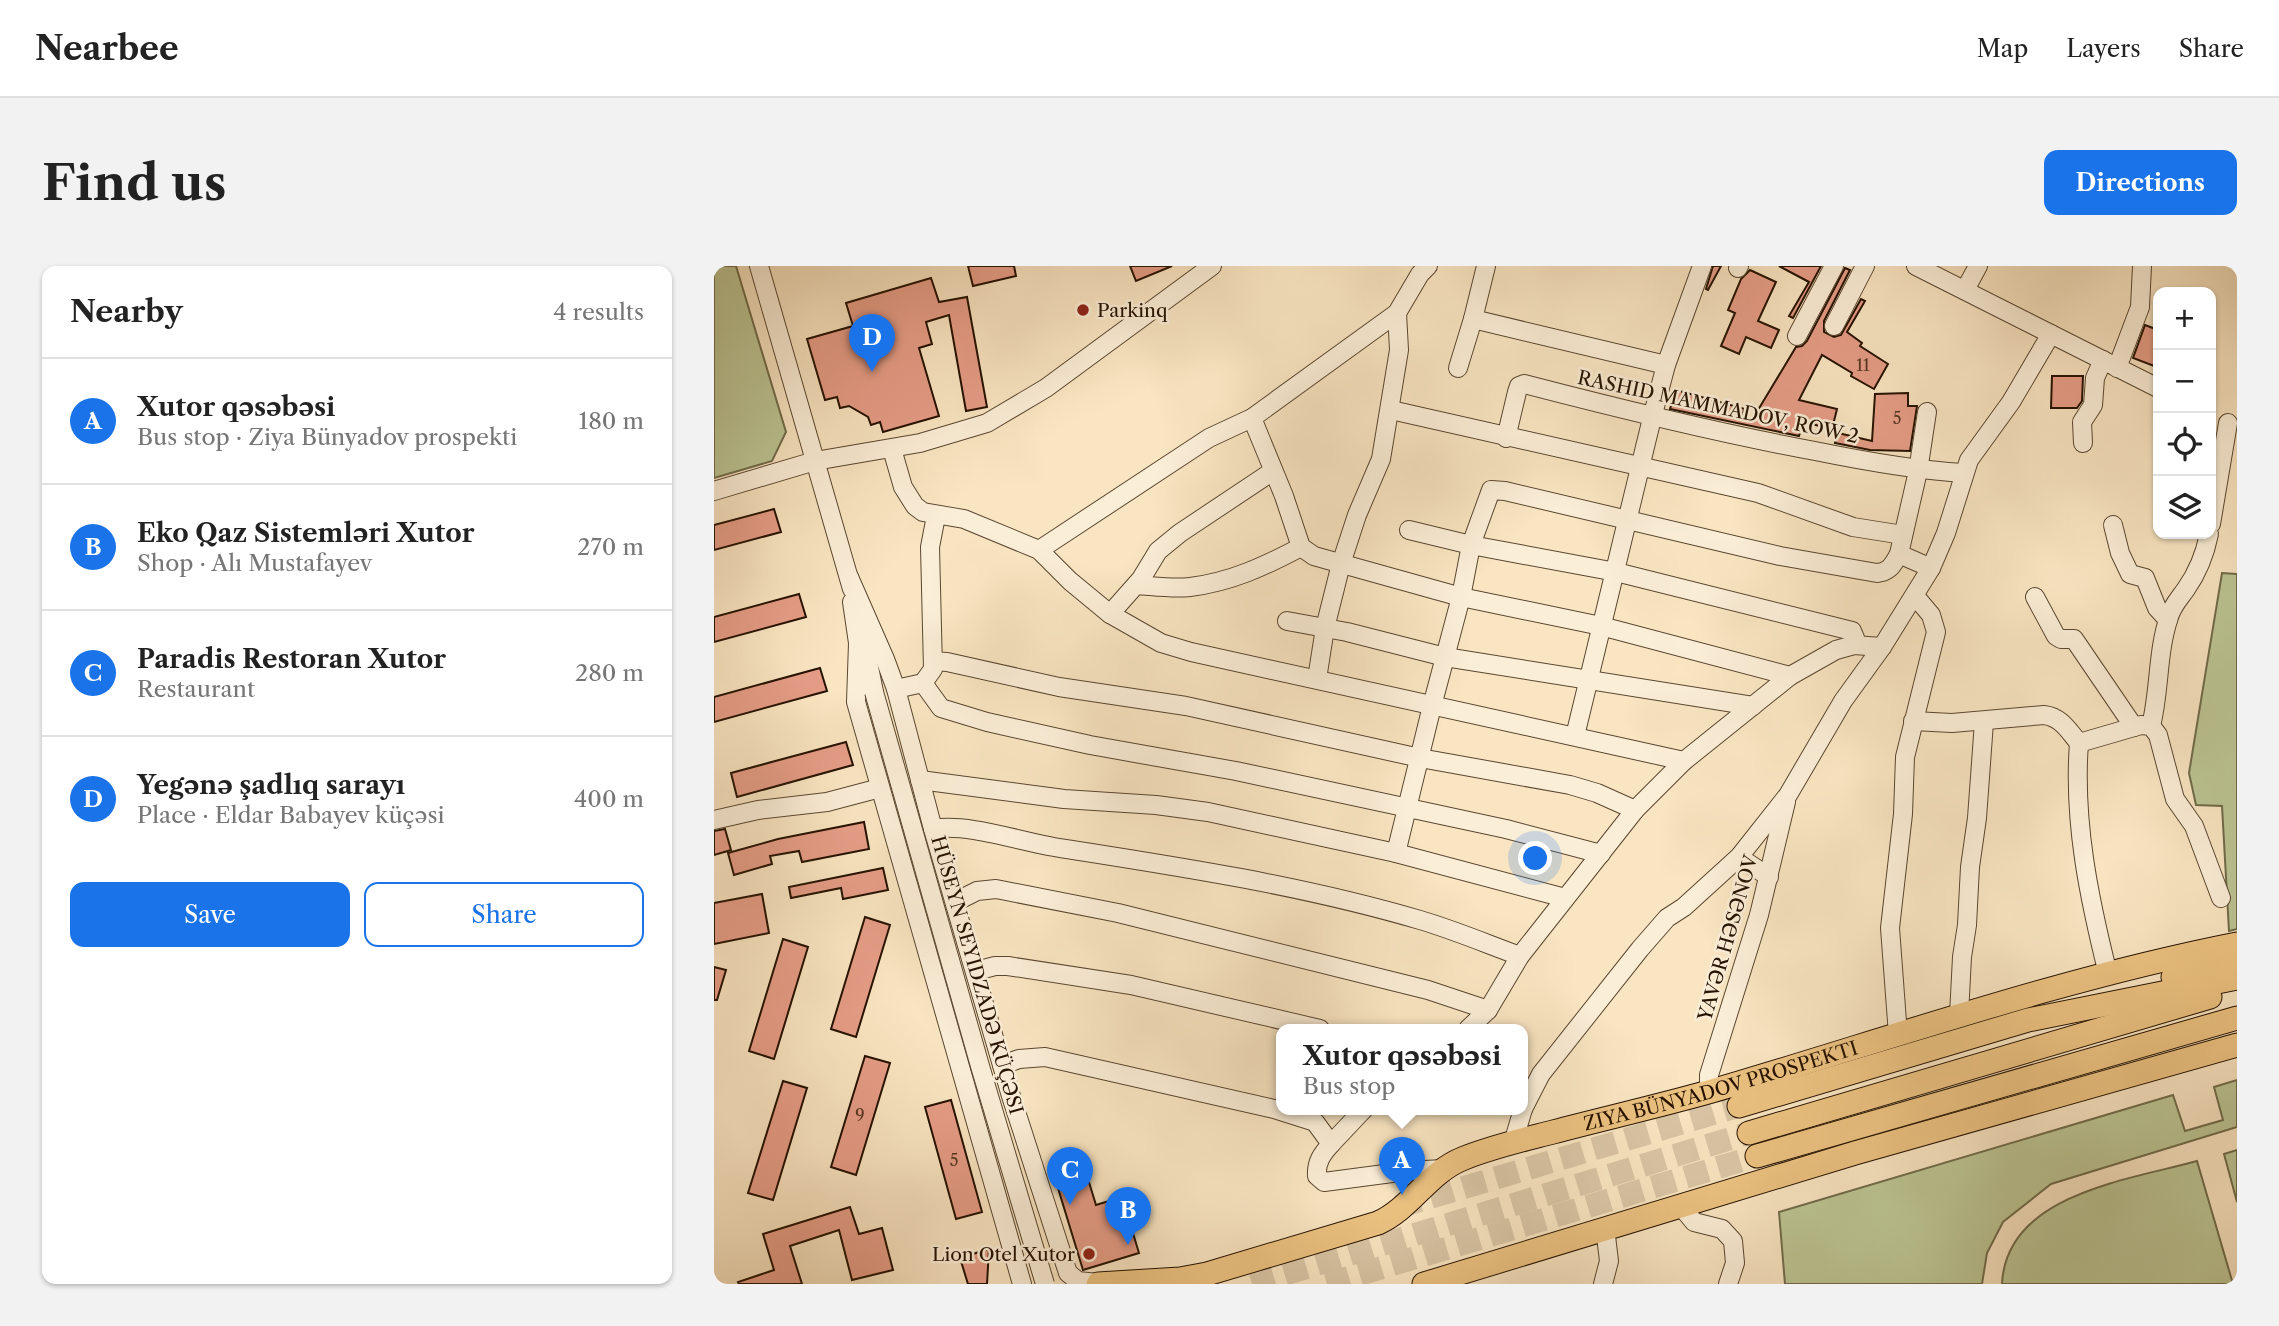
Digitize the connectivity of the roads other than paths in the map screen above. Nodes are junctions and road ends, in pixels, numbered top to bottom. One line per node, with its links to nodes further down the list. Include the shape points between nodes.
1 (759, 266): 30 (street)
2 (1212, 266): 29 (street, via 1001,416)
3 (1428, 266): 12 (street)
4 (1486, 266): 13 (street)
5 (1702, 266): 18 (street)
6 (1834, 266): 16 (street)
7 (1865, 266): 14 (street)
8 (1916, 266): 11 (street)
9 (1978, 266): 11 (street)
10 (2142, 266): 17 (street, via 2140,307)
11 (1965, 290): 15 (street)
12 (1397, 313): 21 (street, via 1399,350); 24 (street)
13 (1473, 319): 18 (street); 19 (street)
14 (1834, 326)
15 (2051, 334): 17 (street); 34 (street)
16 (1797, 336)
17 (2110, 364): 20 (street); 28 (street, via 2095,378 2093,405 2082,422)
18 (1666, 365): 25 (street)
19 (1458, 368)
20 (2153, 386)
21 (1391, 410): 27 (street); 47 (street, via 1381,459)
22 (1927, 412): 33 (street)
23 (2216, 417): 26 (street)
24 (1252, 418): 32 (street); 45 (street, via 1209,438)
25 (1652, 418): 27 (street, RASHID MAMMADOV, ROW 2, via 1524,384 1519,386); 31 (street); 33 (street, RASHID MAMMADOV, ROW 2)
26 (2232, 425): 36 (street)
27 (1506, 438): 31 (street)
28 (2083, 443)
29 (892, 449): 30 (street); 37 (street, via 908,498 923,512)
30 (815, 461): 35 (street); 50 (street)
31 (1640, 467): 38 (street); 41 (street, via 1758,493 1853,527)
32 (1273, 471): 44 (street); 51 (street, via 1158,551)
33 (1918, 471): 34 (street, RASHID MAMMADOV, ROW 2); 41 (street)
34 (1963, 474): 48 (street)
35 (714, 491)
36 (2216, 500)
37 (936, 516): 45 (street, via 964,519); 63 (street, via 930,547)
38 (1627, 521): 43 (street, via 1494,489 1487,496); 46 (street, via 1877,573 1892,566); 49 (street)
39 (2113, 525): 56 (street, via 2130,573 2145,578 2157,608)
40 (1409, 530): 43 (street)
41 (1903, 535): 46 (street)
42 (2208, 539): 56 (street, via 2197,570)
43 (1471, 545): 49 (street); 53 (street)
44 (1301, 547): 47 (street); 51 (street, via 1229,580 1187,587)
45 (1039, 550): 55 (street)
46 (1899, 554): 48 (street)
47 (1340, 564): 53 (street); 59 (street)
48 (1931, 569): 52 (street)
49 (1616, 572): 58 (street); 60 (street, via 1852,631)
50 (849, 577): 68 (street); 79 (street, via 858,643 855,694); 127 (street, HÜSEYN SEYIDZADƏ KÜÇƏSI, bridge, via 872,685)
51 (1136, 585): 55 (street)
52 (1915, 596): 61 (street); 71 (street, via 1931,615 1936,632)
53 (1461, 597): 58 (street); 62 (street)
54 (2035, 597): 73 (street, via 2056,636 2074,639)
55 (1110, 614): 65 (street, via 1161,643)
56 (2168, 620): 73 (street, via 2156,706)
57 (1287, 621): 59 (street)
58 (1601, 626): 64 (street); 66 (street)
59 (1325, 628): 62 (street); 65 (street)
60 (1854, 645): 61 (street); 64 (street)
61 (1882, 647): 80 (street, via 1843,701)
62 (1445, 657): 66 (street); 69 (street)
63 (933, 661): 67 (street); 76 (street, via 1059,687 1186,706)
64 (1790, 676): 70 (street)
65 (1317, 679): 69 (street)
66 (1588, 679): 70 (street); 74 (street)
67 (923, 683): 68 (street); 81 (street, via 941,708 986,722)
68 (896, 690): 78 (street)
69 (1432, 706): 74 (street); 76 (street)
70 (1753, 706): 77 (street)
71 (1913, 721): 72 (street); 105 (street, via 1905,757 1890,928)
72 (1984, 722): 75 (street, via 2053,716); 100 (street)
73 (2142, 726): 75 (street); 90 (street, via 2158,735 2175,799 2194,826)
74 (1575, 736): 77 (street)
75 (2079, 743): 96 (street, via 2080,834)
76 (1420, 758): 81 (street); 82 (street, via 1570,785)
77 (1685, 761): 82 (street)
78 (920, 780): 84 (street); 85 (street, via 1208,812)
79 (880, 788): 83 (street, via 827,802); 112 (street)
80 (1788, 795): 87 (street); 88 (street, YAVƏR HƏSƏNOV)
81 (1407, 809): 85 (street); 86 (street)
82 (1635, 810): 86 (street)
83 (714, 820)
84 (933, 829): 91 (street); 93 (street, via 962,829 1286,887 1420,920)
85 (1396, 853): 89 (street)
86 (1601, 854): 89 (street)
87 (1739, 857): 88 (street); 110 (street, via 1661,924 1548,1066)
88 (1769, 877): 108 (street, YAVƏR HƏSƏNOV, via 1709,1075)
89 (1565, 898): 93 (street)
90 (2221, 898)
91 (955, 902): 95 (street); 99 (street, via 977,891 996,889 1118,912 1428,990)
92 (2237, 944): 96 (main road, ZIYA BÜNYADOV PROSPEKTI)
93 (1520, 956): 99 (street)
94 (2237, 959): 102 (main road)
95 (976, 971): 103 (street, via 1008,966 1131,985); 107 (street)
96 (2108, 974): 100 (main road, ZIYA BÜNYADOV PROSPEKTI)
97 (2237, 978): 102 (main road, ZIYA BÜNYADOV PROSPEKTI)
98 (2237, 989): 117 (main road)
99 (1488, 1010): 104 (street)
100 (1959, 1016): 105 (main road, ZIYA BÜNYADOV PROSPEKTI)
101 (2237, 1018): 120 (main road)
102 (2028, 1020): 111 (main road, ZIYA BÜNYADOV PROSPEKTI)
103 (1299, 1024)
104 (1473, 1024)
105 (1898, 1035): 108 (main road, ZIYA BÜNYADOV PROSPEKTI)
106 (2237, 1045): 122 (main road)
107 (1002, 1065): 109 (street); 113 (street, via 1045,1057)
108 (1709, 1092): 118 (main road, ZIYA BÜNYADOV PROSPEKTI)
109 (1011, 1096): 112 (street, via 1013,1121 999,1132 979,1127); 125 (street)
110 (1528, 1100)
111 (1739, 1106)
112 (971, 1109): 123 (street)
113 (1276, 1111)
114 (1291, 1115): 119 (street, via 1315,1122)
115 (1358, 1115): 119 (street)
116 (1521, 1115): 118 (street)
117 (1749, 1133)
118 (1513, 1143): 121 (main road, ZIYA BÜNYADOV PROSPEKTI)
119 (1331, 1144): 121 (street, via 1320,1157 1317,1170 1324,1182)
120 (1757, 1156)
121 (1443, 1170): 129 (main road, ZIYA BÜNYADOV PROSPEKTI, via 1392,1216 1224,1269 1180,1279)
122 (1680, 1205): 124 (main road); 132 (street, via 1693,1222 1722,1229 1733,1241 1735,1263)
123 (1006, 1226): 125 (street, via 1044,1220); 126 (street)
124 (1605, 1228): 130 (main road); 131 (street, via 1609,1261)
125 (1055, 1237): 129 (street, via 1072,1278)
126 (1022, 1284)
127 (1045, 1284)
128 (1098, 1284): 129 (main road, ZIYA BÜNYADOV PROSPEKTI)
129 (1107, 1284)
130 (1424, 1284)
131 (1602, 1284)
132 (1728, 1284)

